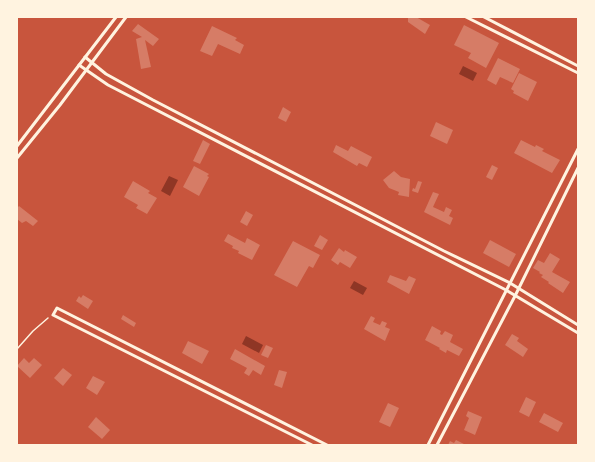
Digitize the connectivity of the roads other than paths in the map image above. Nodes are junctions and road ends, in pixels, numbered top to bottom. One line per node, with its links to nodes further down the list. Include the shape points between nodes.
1 (116, 17): 5 (street)
2 (126, 17): 6 (street)
3 (466, 17): 10 (street)
4 (484, 17): 8 (street)
5 (85, 56): 6 (street); 7 (street)
6 (92, 62): 9 (street); 15 (street, via 106,74 153,100)
7 (79, 65): 9 (street); 11 (street)
8 (578, 66)
9 (86, 70): 13 (street); 17 (street, via 108,86)
10 (578, 73)
11 (17, 146)
12 (578, 149): 15 (street)
13 (17, 158)
14 (578, 168): 16 (street)
15 (510, 283): 16 (street); 17 (street)
16 (519, 288): 18 (street); 19 (street)
17 (506, 290): 18 (street); 23 (street)
18 (515, 296): 20 (street); 24 (street)
19 (578, 325)
20 (578, 333)
21 (312, 445): 22 (street, via 53,315 57,308)
22 (328, 445)
23 (428, 445)
24 (437, 445)

